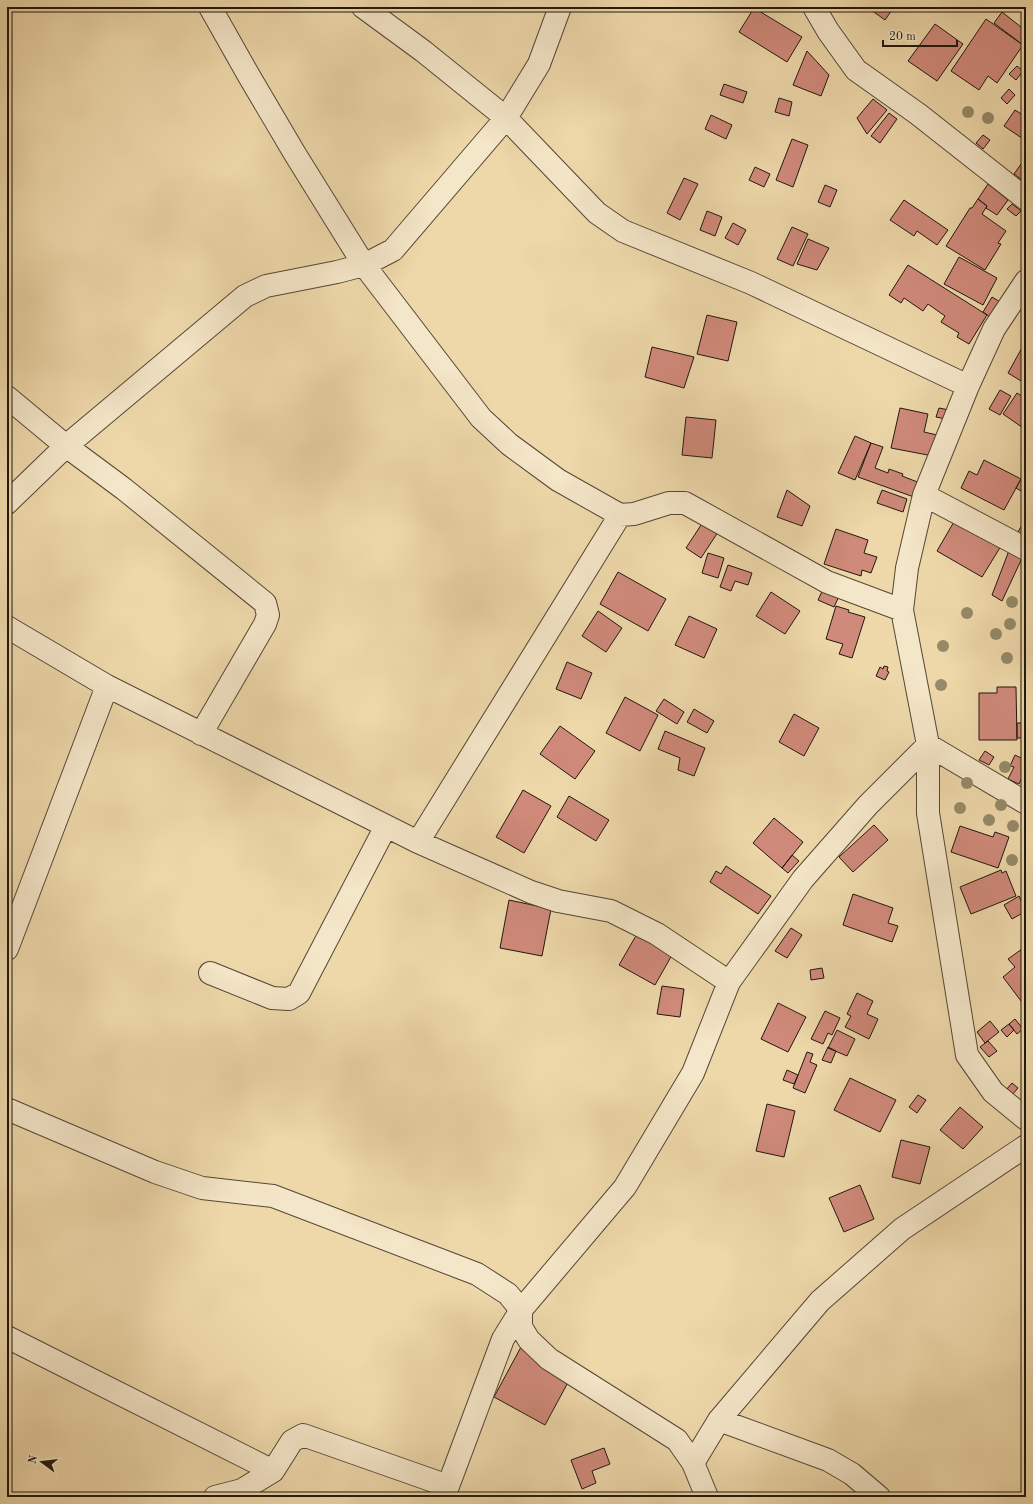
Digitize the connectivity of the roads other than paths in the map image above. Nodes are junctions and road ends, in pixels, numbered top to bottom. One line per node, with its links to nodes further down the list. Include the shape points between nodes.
1 (210, 7): 7 (street, via 291,148)
2 (363, 7): 5 (street, via 423,51)
3 (560, 7): 5 (street, via 539,64)
4 (814, 7): 6 (street, via 856,70 918,114)
5 (506, 118): 7 (street, via 393,250); 9 (street, via 597,213 623,230 751,283)
6 (1026, 199)
7 (364, 265): 11 (street, via 266,286 245,296); 14 (street, via 481,418 509,444 558,480)
8 (1026, 281): 9 (street, via 994,329)
9 (968, 386): 12 (street)
10 (7, 397): 11 (street)
11 (66, 446): 13 (street); 19 (street, via 124,489 265,603 268,615 265,624)
12 (924, 495): 15 (street); 16 (street, via 907,568)
13 (7, 503)
14 (620, 515): 16 (street, via 634,514 670,503 685,503 827,582); 23 (street)
15 (1026, 548)
16 (902, 610): 20 (street)
17 (7, 627): 18 (street)
18 (107, 686): 19 (street); 24 (street)
19 (201, 734): 22 (street)
20 (928, 745): 21 (street); 26 (street, via 868,805 803,879); 28 (street, via 928,813 967,1055 994,1092)
21 (1026, 803)
22 (386, 826): 23 (street); 25 (street, via 299,993 289,999 272,998)
23 (418, 842): 26 (street, via 531,892 558,901 611,911 657,934)
24 (7, 949)
25 (210, 973)
26 (729, 982): 30 (street, via 693,1073 625,1187)
27 (7, 1109): 30 (street, via 155,1172 202,1188 273,1196 477,1274 508,1294)
28 (1026, 1119)
29 (1026, 1146): 32 (street, via 902,1229 820,1301)
30 (521, 1310): 33 (street, via 521,1327 529,1340 549,1359 677,1440); 35 (street, via 503,1339)
31 (7, 1337): 34 (street)
32 (719, 1420): 33 (street); 38 (street, via 828,1460 852,1474)
33 (693, 1463): 37 (street)
34 (273, 1471): 35 (street, via 292,1441 303,1436); 36 (street, via 242,1490)
35 (446, 1492)
36 (215, 1497)
37 (707, 1497)
38 (879, 1497)

